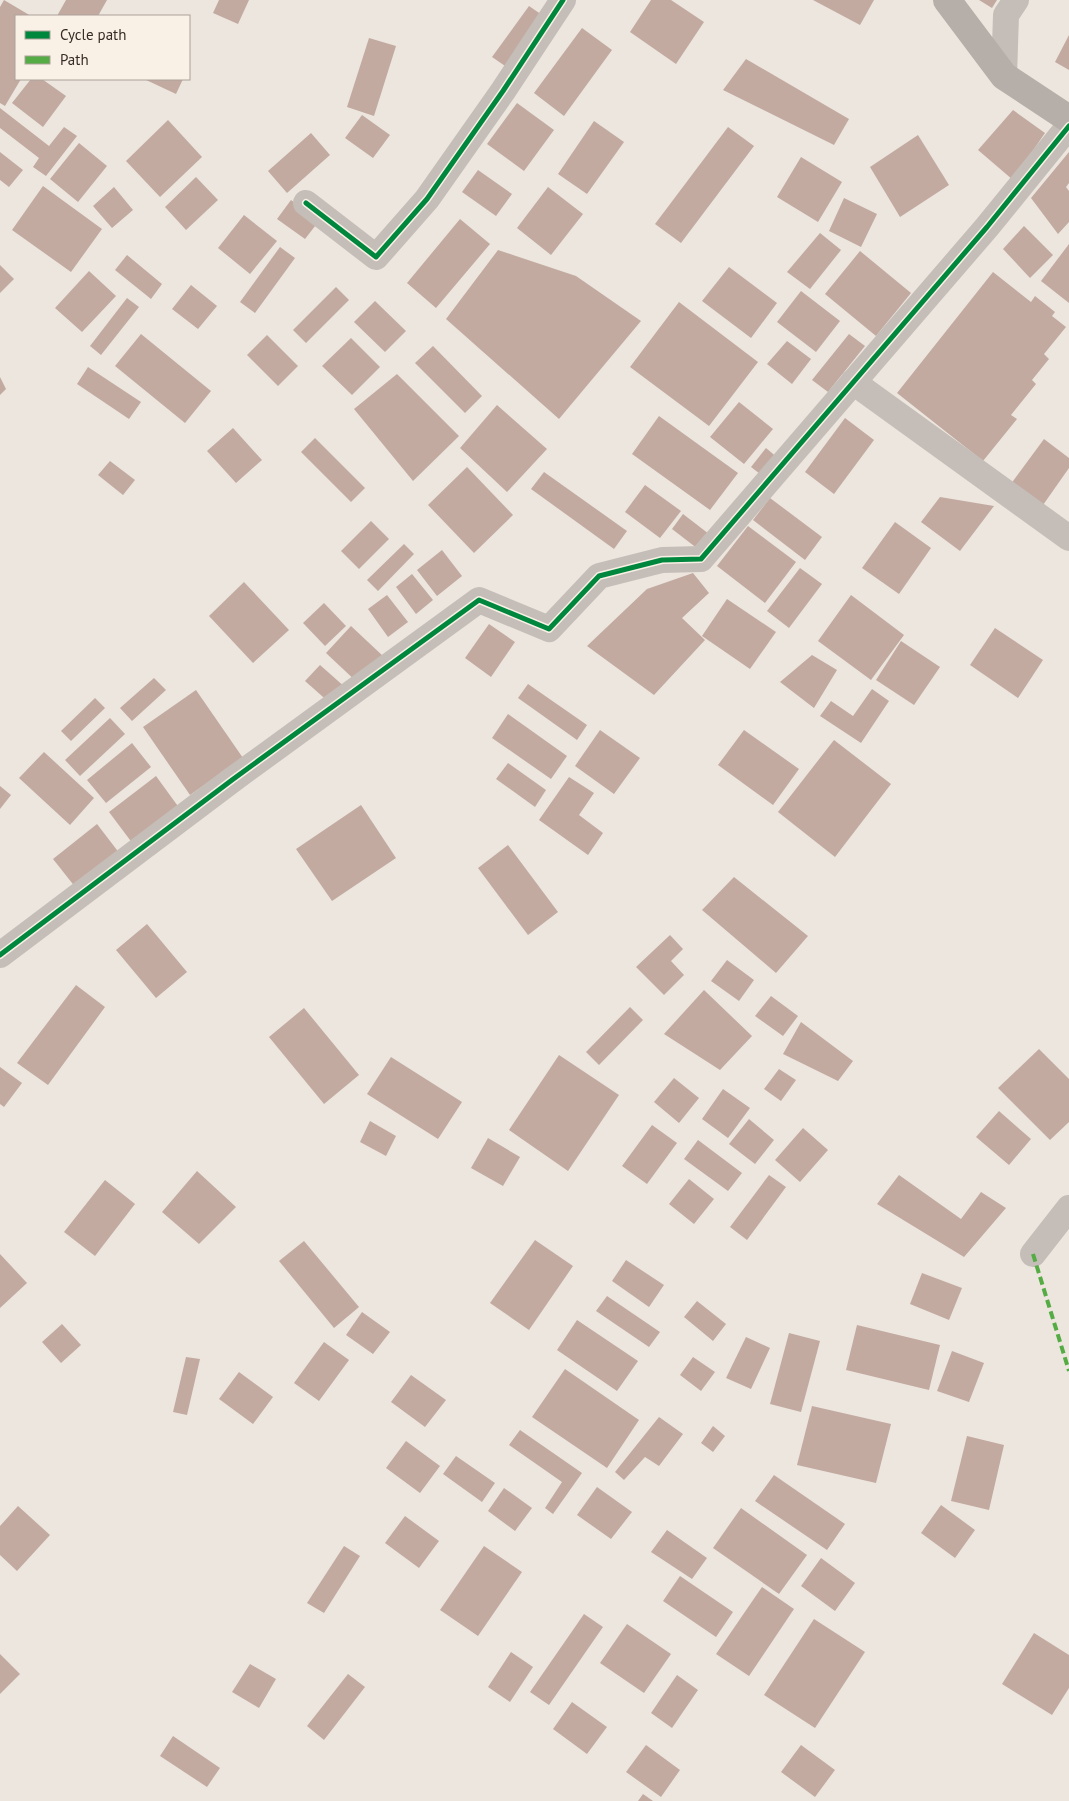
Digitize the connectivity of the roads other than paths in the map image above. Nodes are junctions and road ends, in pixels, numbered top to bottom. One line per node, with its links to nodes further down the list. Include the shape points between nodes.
1 (563, 0): 7 (street, via 426,199 376,257)
2 (947, 0): 4 (main road)
3 (1016, 0): 4 (street, via 1006,15)
4 (1004, 76): 5 (main road)
5 (1069, 119)
6 (1069, 126): 8 (street)
7 (306, 203)
8 (853, 382): 9 (street); 10 (street, via 700,559 662,560 599,576 549,629 479,600)
9 (1069, 538)
10 (0, 955)
11 (1069, 1208): 12 (street)
12 (1033, 1254)

